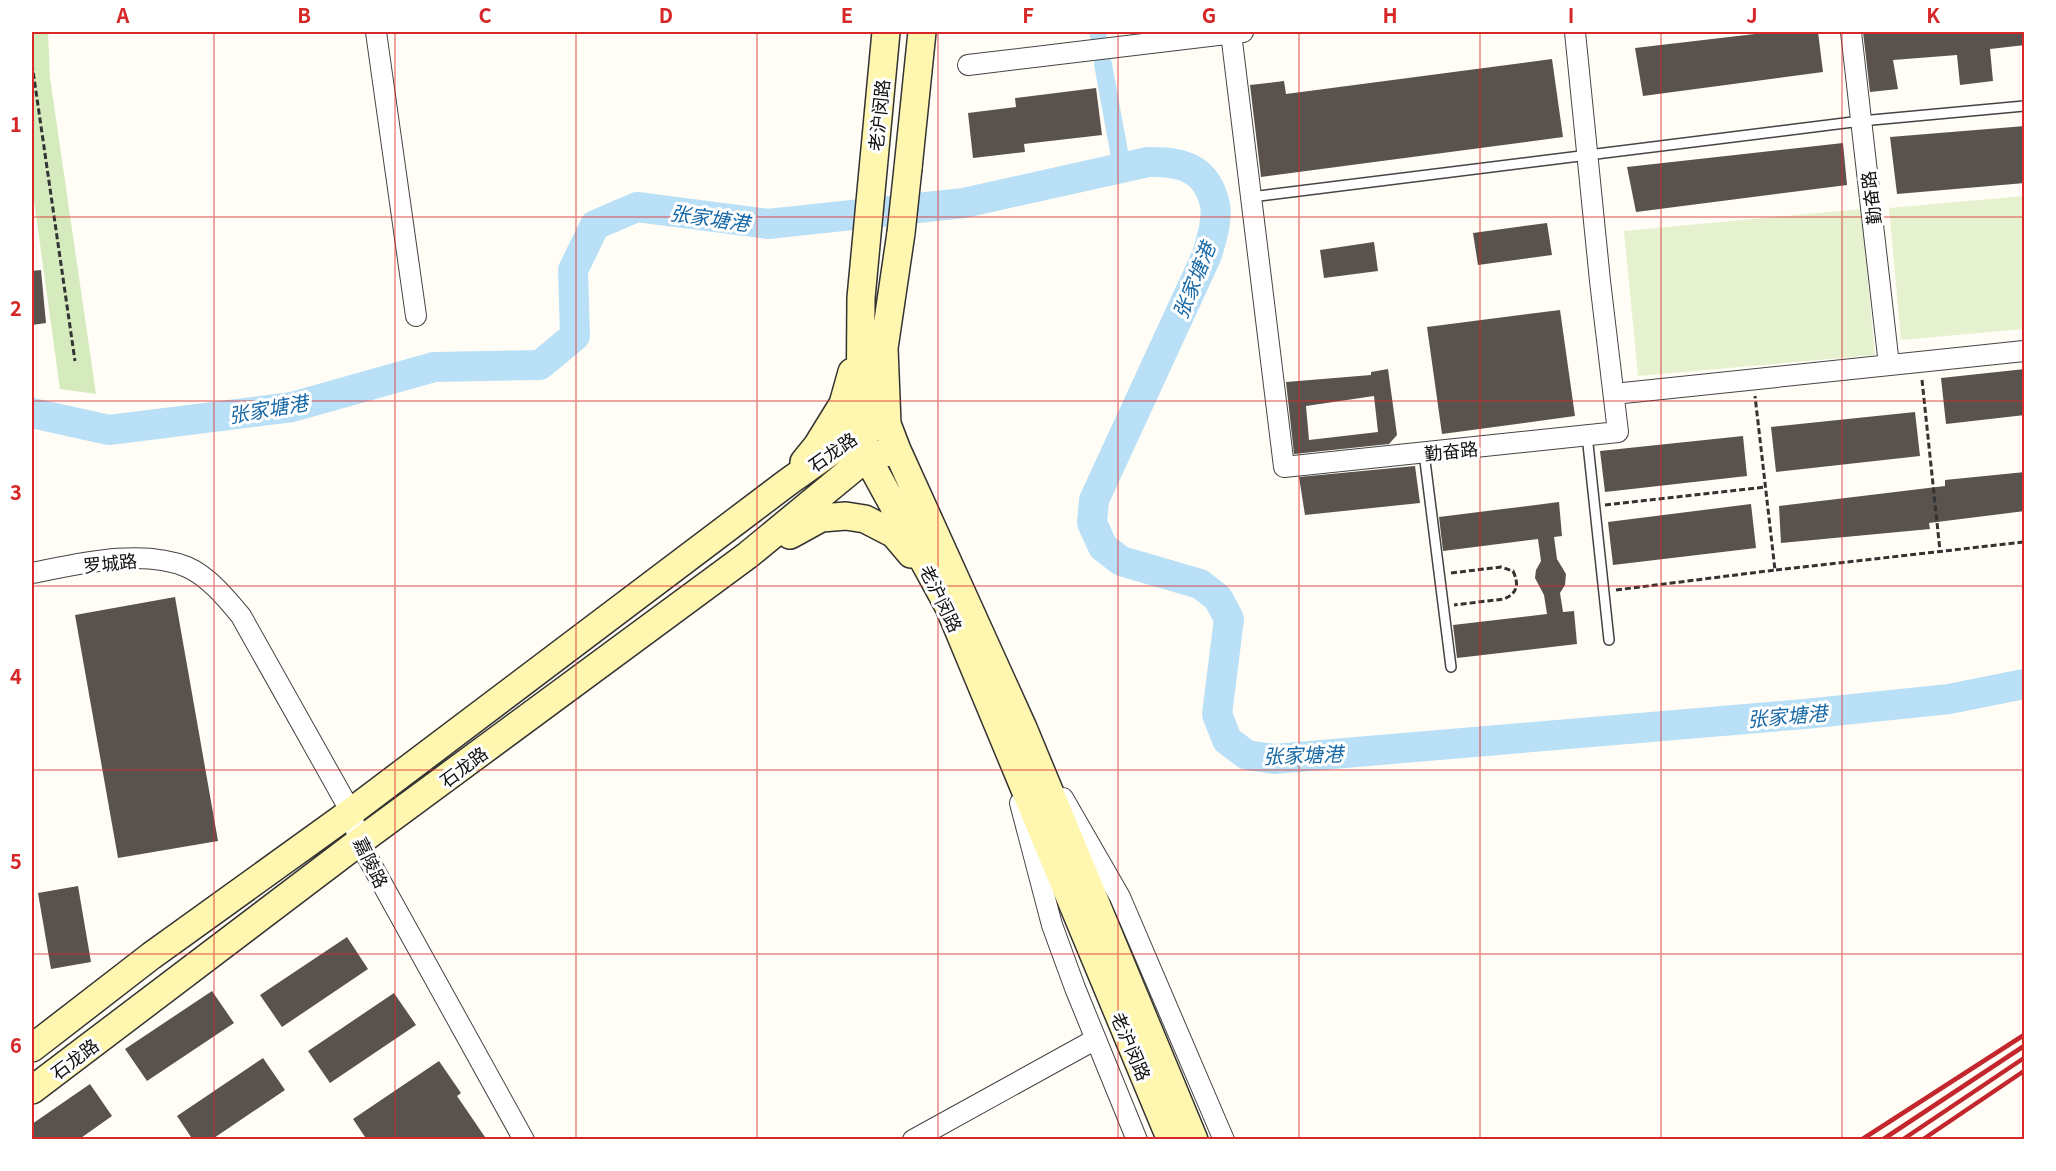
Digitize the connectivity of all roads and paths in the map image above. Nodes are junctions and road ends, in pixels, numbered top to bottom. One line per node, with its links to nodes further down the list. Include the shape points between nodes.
1 (376, 32): 13 (street)
2 (886, 32): 14 (main road, 老沪闵路, via 861,298)
3 (922, 32): 21 (main road, 老沪闵路, bridge, via 901,233 884,348)
4 (1237, 32): 8 (street); 12 (street)
5 (1575, 32): 11 (street)
6 (1851, 32): 10 (street, 勤奋路)
7 (32, 64): 16 (path)
8 (968, 65)
9 (2025, 106): 10 (lane)
10 (1861, 121): 11 (lane); 18 (street, 勤奋路)
11 (1588, 155): 12 (lane); 20 (street)
12 (1251, 198): 25 (street, 勤奋路, via 1284,467)
13 (416, 316)
14 (861, 346): 23 (main road, 老沪闵路); 26 (main road, via 843,404)
15 (2025, 351): 17 (street)
16 (75, 361)
17 (1920, 362): 18 (street); 30 (path)
18 (1889, 365): 19 (street)
19 (1753, 379): 20 (street); 27 (path)
20 (1614, 394): 22 (street, 勤奋路, via 1618,432)
21 (887, 424): 23 (main road, 石龙路); 24 (main road, 老沪闵路)
22 (1587, 435): 25 (street, 勤奋路); 28 (lane)
23 (864, 444): 24 (main road, 石龙路); 26 (main road, 石龙路); 31 (main road, 石龙路); 37 (main road, 老沪闵路)
24 (897, 450): 41 (main road, 老沪闵路)
25 (1424, 453): 35 (lane)
26 (788, 482): 42 (main road, 石龙路)
27 (1766, 487): 28 (path); 33 (path)
28 (1594, 507): 36 (lane)
29 (2025, 542): 30 (path)
30 (1940, 551): 33 (path)
31 (748, 555): 37 (main road, via 821,518 865,519 894,534); 43 (main road, 石龙路)
32 (187, 567): 34 (street, 罗城路, via 149,558 100,561); 42 (street, 嘉陵路, via 218,589 241,616)
33 (1775, 570): 36 (path)
34 (32, 573)
35 (1439, 575): 38 (lane); 38 (path, via 1501,567 1513,571 1517,580 1517,590 1504,599)
36 (1604, 591): 39 (lane)
37 (948, 607): 41 (main road, 老沪闵路)
38 (1443, 607): 40 (lane)
39 (1609, 639)
40 (1451, 667)
41 (1013, 733): 44 (street, via 1052,925); 50 (main road, 老沪闵路); 51 (main road, 老沪闵路); 52 (street, via 1120,897)
42 (351, 812): 43 (street, 嘉陵路); 45 (main road, 石龙路, via 151,956)
43 (359, 843): 46 (main road, 石龙路); 47 (street, 嘉陵路)
44 (1096, 1039): 48 (street); 49 (street)
45 (32, 1048)
46 (32, 1090)
47 (524, 1140)
48 (912, 1140)
49 (1137, 1140)
50 (1171, 1140)
51 (1194, 1140)
52 (1224, 1140)

